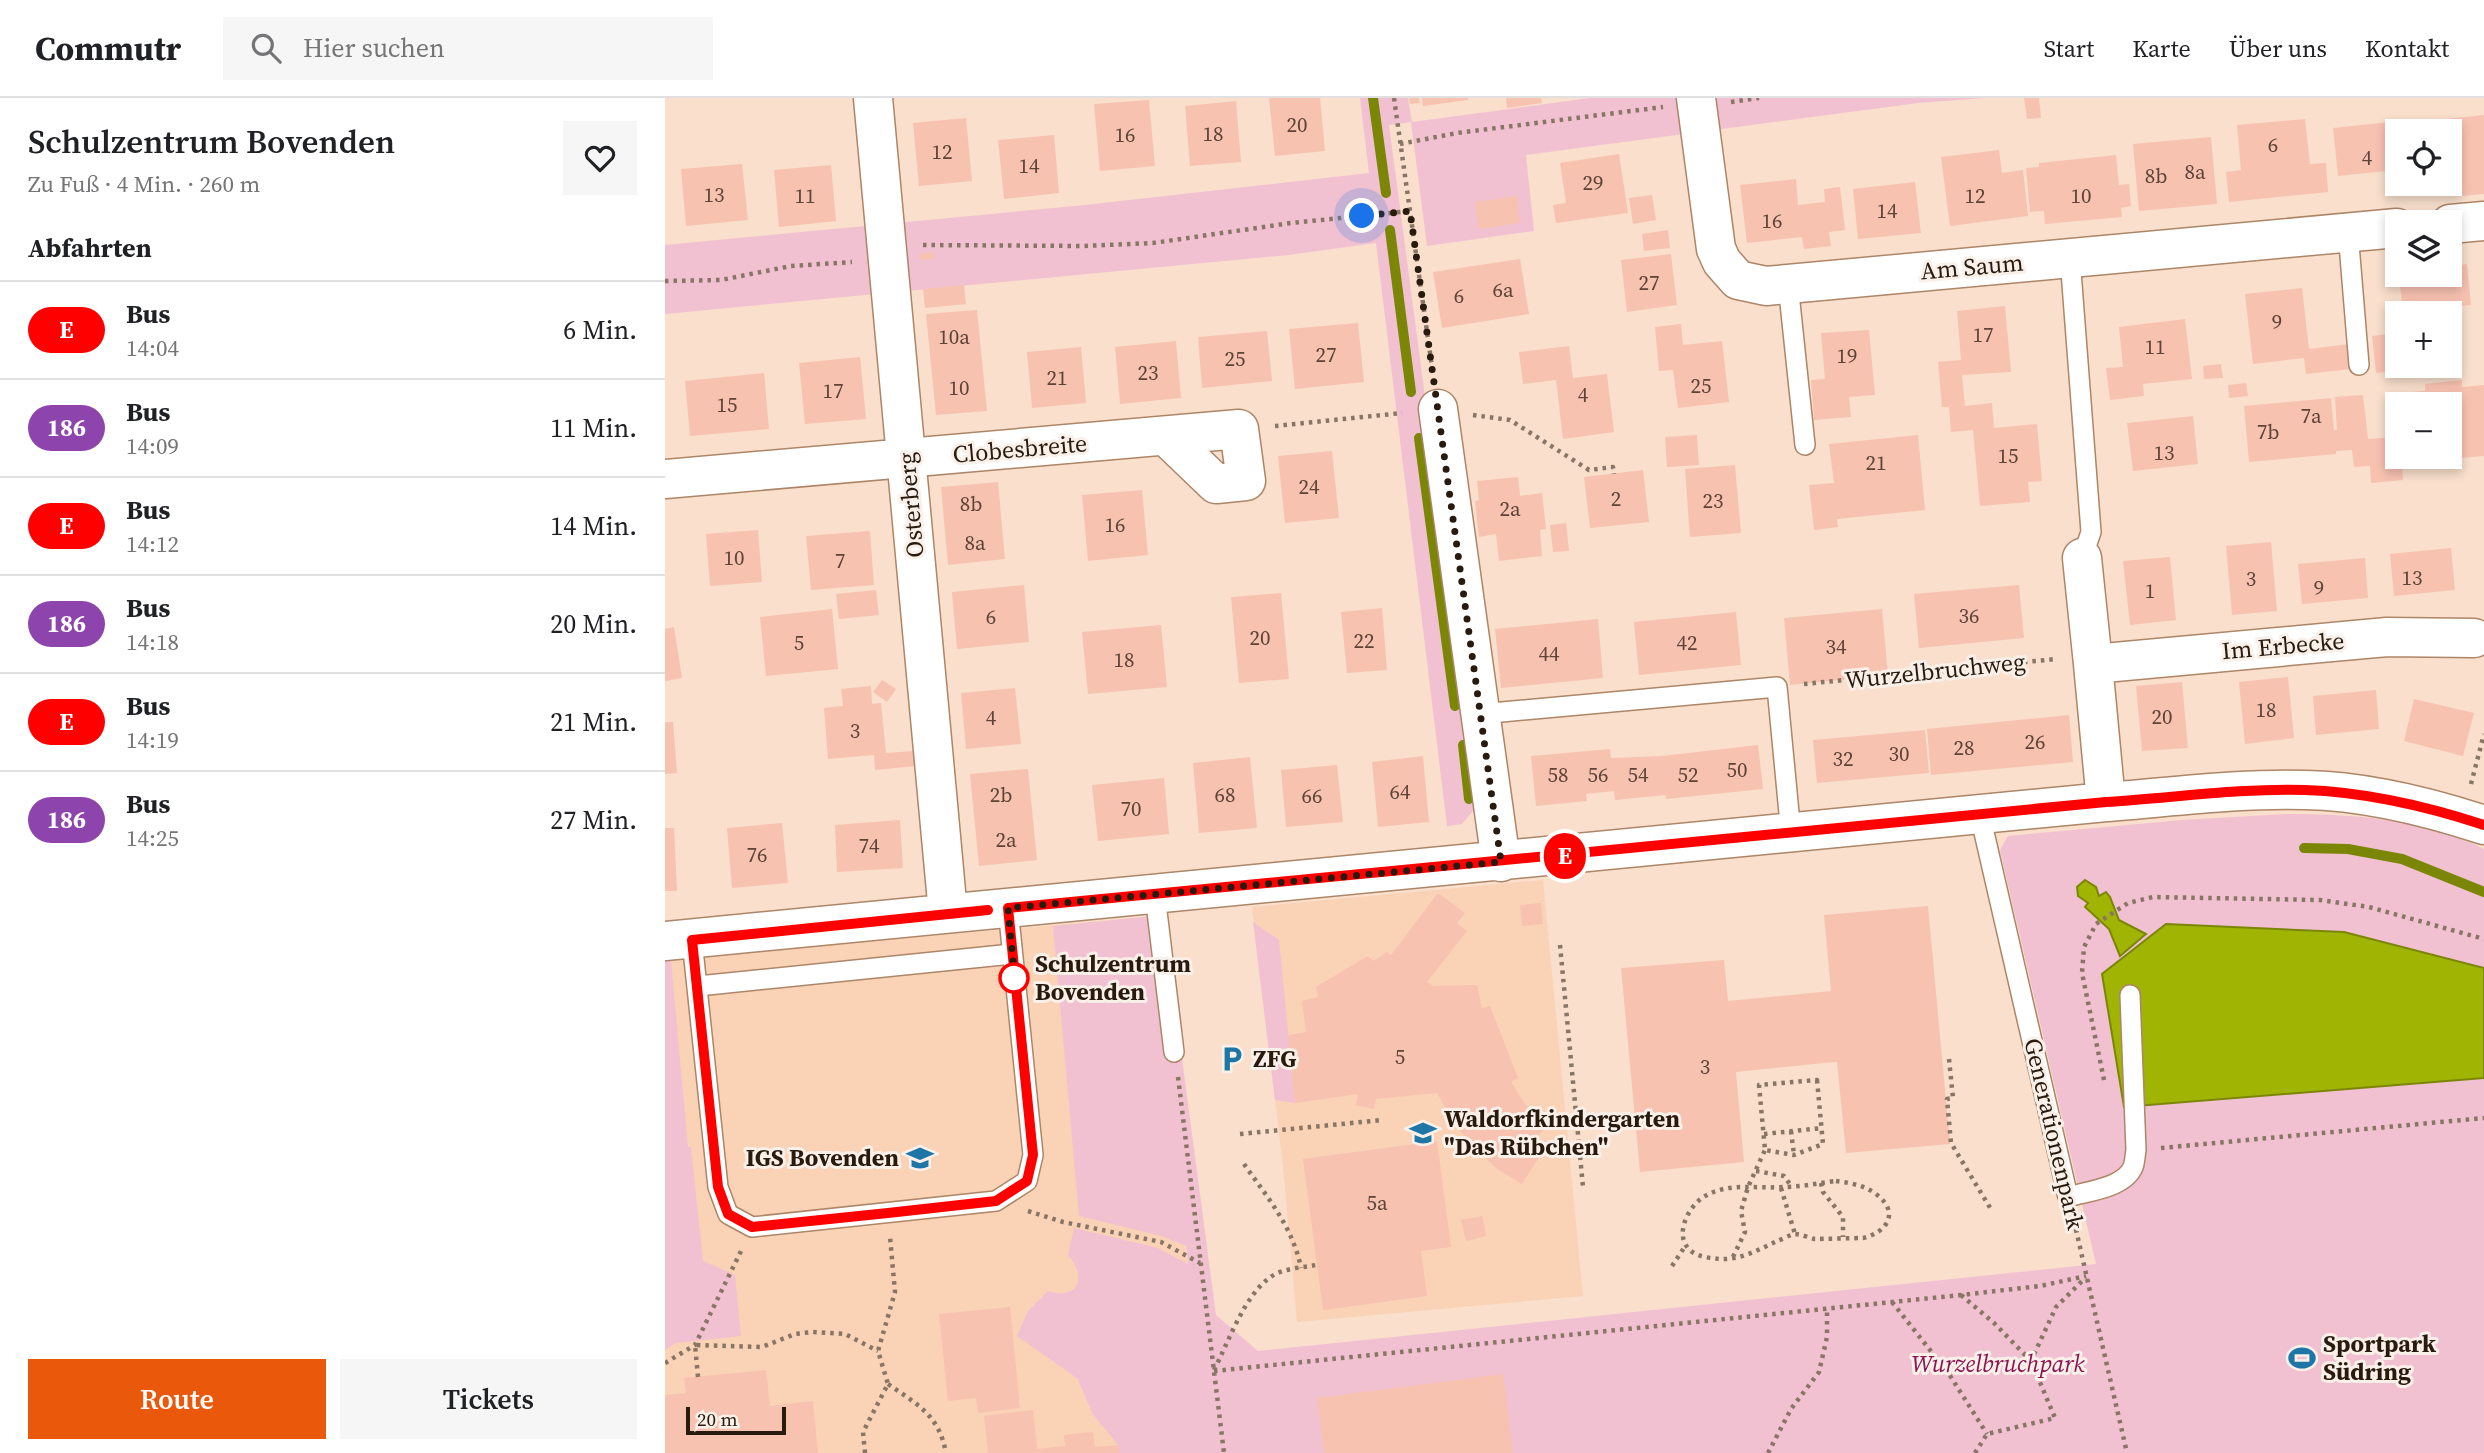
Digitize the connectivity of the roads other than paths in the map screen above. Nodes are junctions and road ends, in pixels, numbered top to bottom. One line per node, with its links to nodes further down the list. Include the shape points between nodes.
1 (873, 98): 13 (street, Osterberg)
2 (1696, 101): 8 (street, Am Saum, via 1716,249 1722,262 1738,280 1751,285)
3 (2484, 221): 4 (street)
4 (2462, 223)
5 (2385, 229): 6 (street, Am Saum)
6 (2348, 232): 7 (street, Am Saum); 9 (lane)
7 (2070, 258): 8 (street, Am Saum); 15 (lane, via 2091,532)
8 (1788, 284): 12 (lane)
9 (2359, 365)
10 (1437, 409): 18 (street)
11 (1166, 436): 11 (street, Clobesbreite, via 1239,429 1245,481 1216,484); 13 (street, Clobesbreite)
12 (1805, 445)
13 (906, 458): 14 (street, Clobesbreite); 26 (street, Osterberg)
14 (665, 479)
15 (2082, 558): 17 (street)
16 (2474, 638): 17 (street, Im Erbecke, via 2387,637)
17 (2092, 660): 19 (street)
18 (1480, 714): 22 (lane, via 1777,687); 23 (street)
19 (2106, 802): 20 (street); 21 (street, via 2304,790 2378,798)
20 (1980, 815): 22 (street); 30 (lane, Generationenpark, via 2068,1197 2111,1185 2132,1168 2136,1150)
21 (2473, 821)
22 (1791, 834): 23 (street)
23 (1501, 862): 24 (street)
24 (1155, 895): 25 (street); 31 (lane)
25 (1008, 908): 26 (street); 28 (lane)
26 (948, 913): 27 (street)
27 (679, 940): 29 (lane)
28 (1012, 954): 29 (lane); 29 (lane, via 1033,1155 1027,1181 996,1201 752,1227 728,1214 718,1187)
29 (698, 986)
30 (2130, 995)
31 (1174, 1052)

